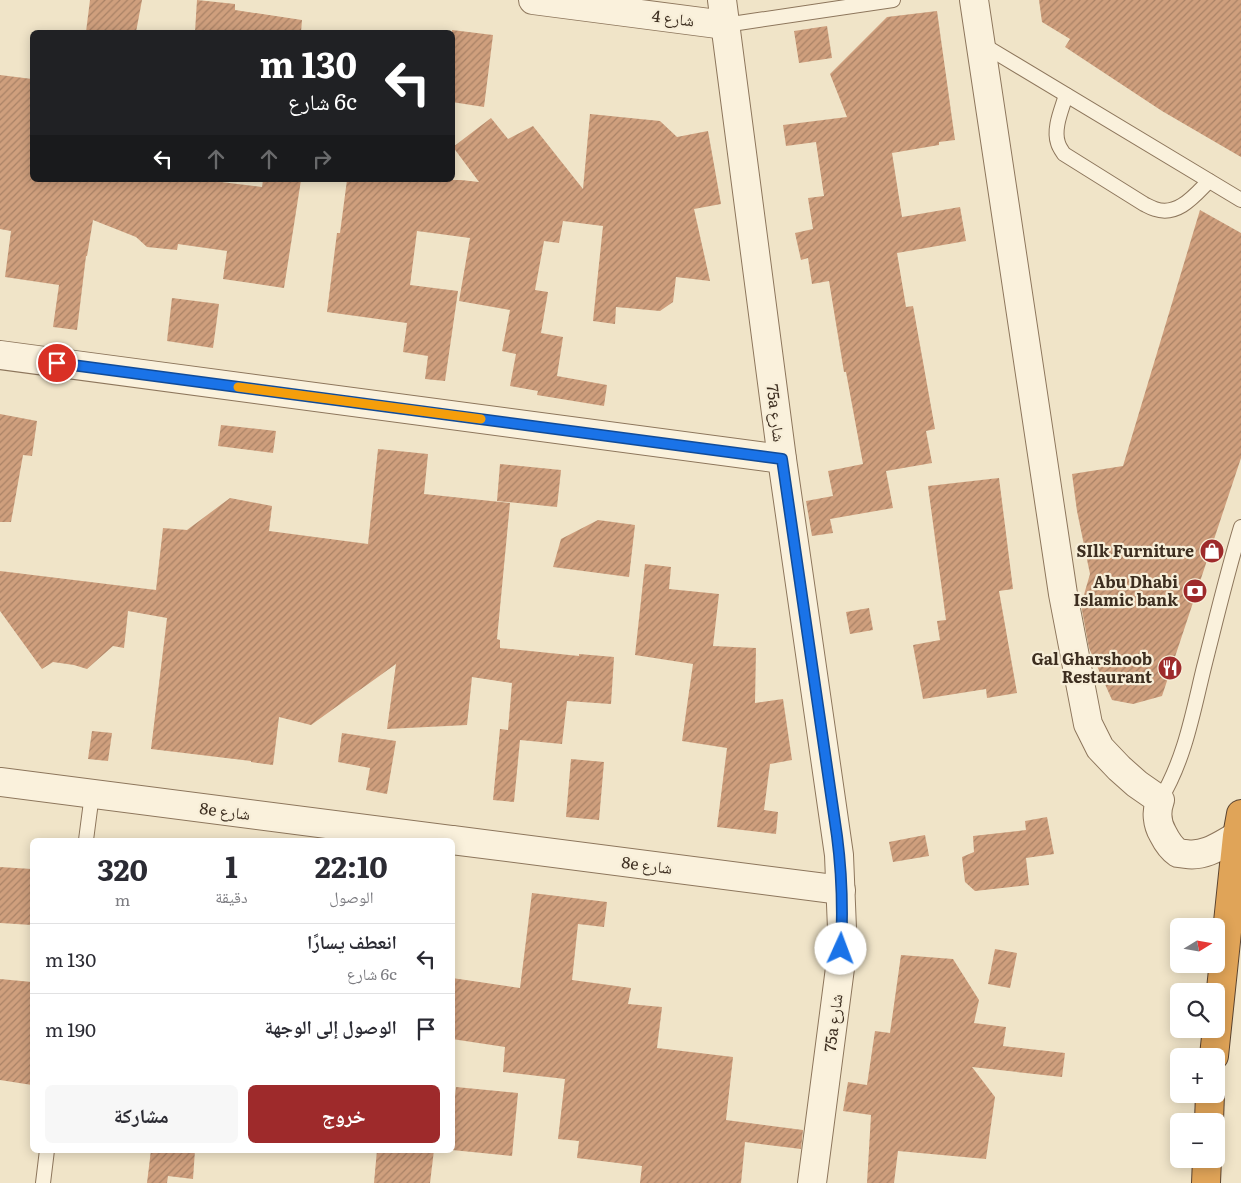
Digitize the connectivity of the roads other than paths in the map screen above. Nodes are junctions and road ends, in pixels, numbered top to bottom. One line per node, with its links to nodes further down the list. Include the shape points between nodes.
1 (533, 0): 4 (street, شارع 4)
2 (893, 0): 4 (lane)
3 (974, 0): 5 (street)
4 (724, 13): 10 (street, 75a شارع)
5 (980, 43): 6 (lane); 14 (street, via 1063,594 1088,724 1100,748 1137,784)
6 (1066, 95): 7 (lane); 7 (lane, via 1056,133 1064,154 1144,204 1155,210 1168,211 1180,207)
7 (1209, 181): 8 (lane)
8 (1241, 200)
9 (0, 355): 10 (street)
10 (782, 459): 19 (street, 75a شارع, via 835,818)
11 (1241, 527): 14 (lane, via 1188,733)
12 (0, 782): 13 (street, 8e شارع)
13 (92, 794): 16 (lane); 17 (street, 8e شارع)
14 (1160, 800): 15 (street, via 1158,823 1178,853 1192,855 1216,848)
15 (1239, 825): 20 (highway)
16 (86, 838)
17 (436, 838)
18 (455, 840): 19 (street, 8e شارع)
19 (841, 890): 23 (street, 75a شارع, via 840,968)
20 (1215, 1048)
21 (47, 1153): 22 (lane)
22 (43, 1183)
23 (812, 1183)

